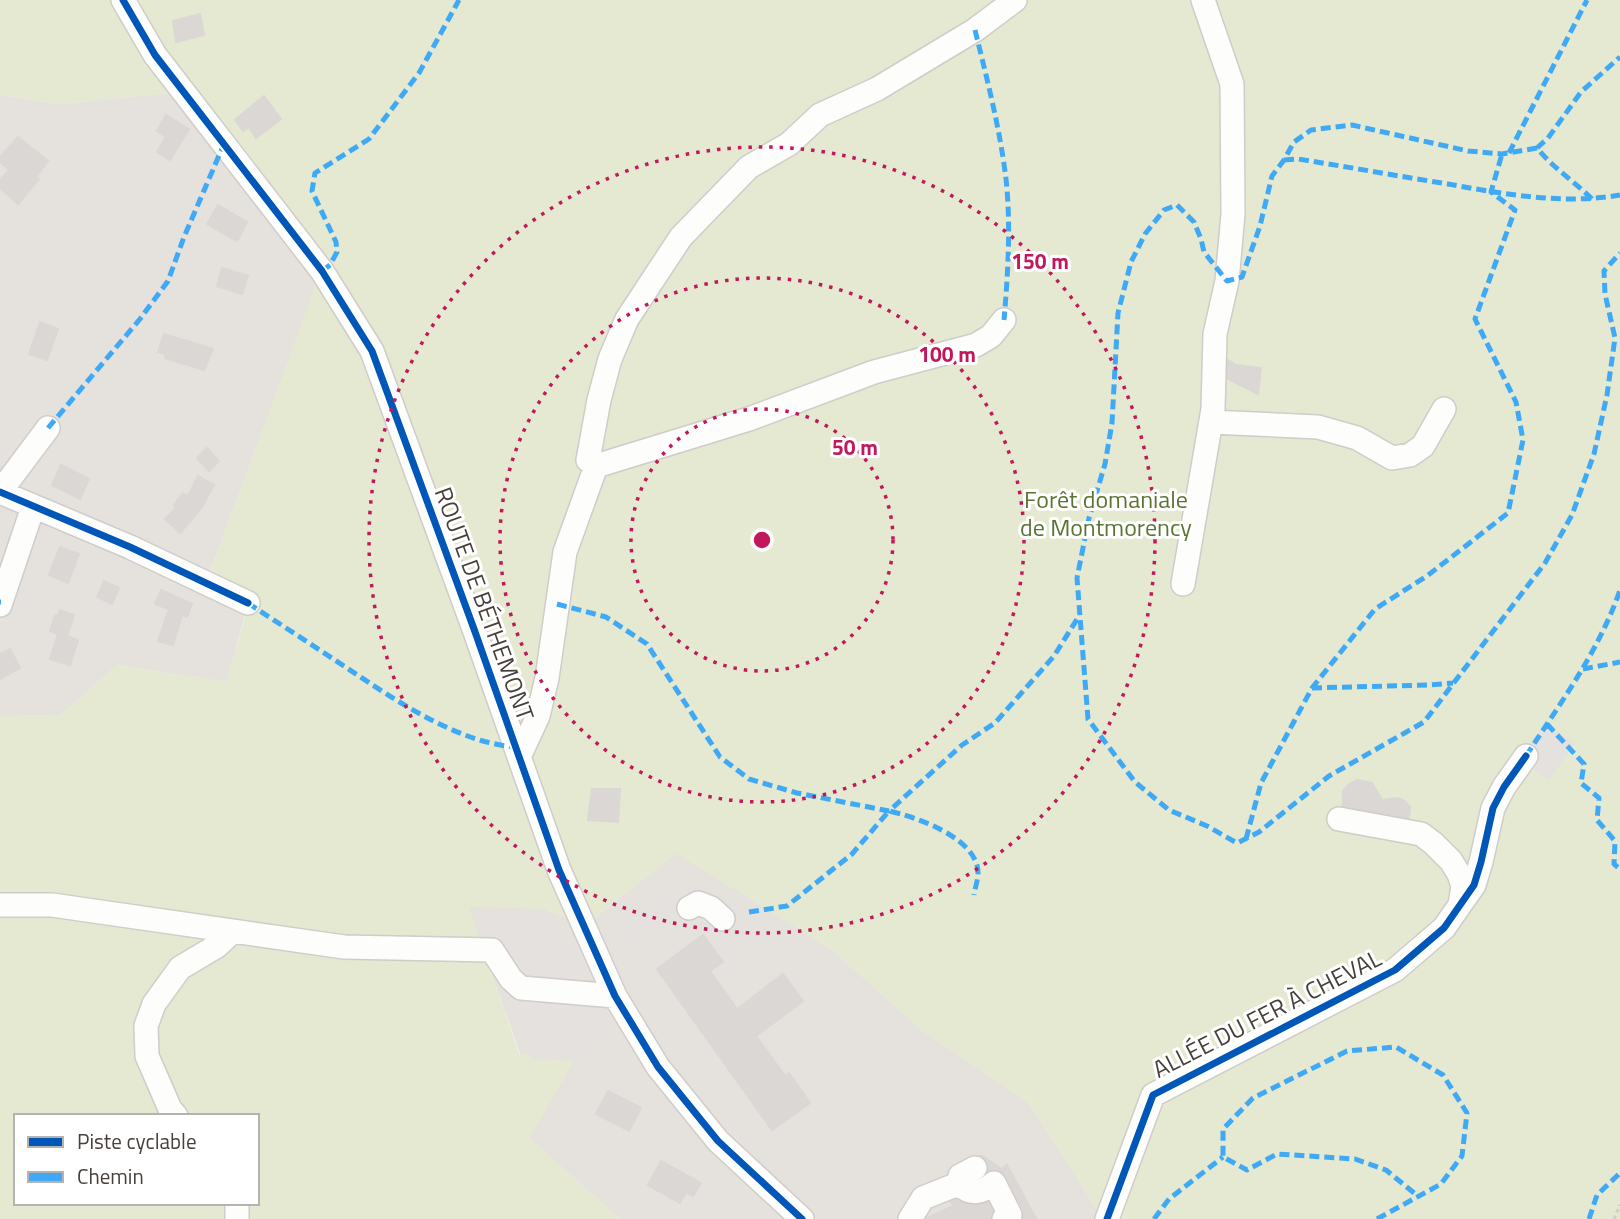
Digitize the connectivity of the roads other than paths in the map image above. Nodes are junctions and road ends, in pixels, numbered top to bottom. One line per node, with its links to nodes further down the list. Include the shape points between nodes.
1 (123, 0): 15 (street, ROUTE DE BÉTHEMONT, via 155,55 321,271 372,351)
2 (1015, 0): 8 (street, via 888,83 821,115 789,144 749,167 681,237 627,319 610,359 588,460)
3 (1203, 0): 6 (street, via 1232,83 1233,214 1227,281 1215,334)
4 (1004, 320): 8 (street, via 976,345 874,372 750,419)
5 (1444, 409): 6 (street, via 1423,446 1410,455 1392,458 1357,438 1318,427)
6 (1211, 422): 11 (street)
7 (48, 428): 9 (street)
8 (596, 466): 15 (street, via 565,552 547,678 538,716)
9 (0, 492): 10 (street)
10 (33, 507): 12 (street); 13 (street)
11 (1184, 584)
12 (248, 603)
13 (0, 605)
14 (1526, 756): 18 (street, ALLÉE DU FER À CHEVAL, via 1493,808 1474,885)
15 (519, 757): 22 (street, ROUTE DE BÉTHEMONT, via 559,870)
16 (1339, 819): 18 (street, via 1420,834 1459,874 1463,886)
17 (0, 905): 21 (street, via 52,905)
18 (1460, 905): 29 (street, ALLÉE DU FER À CHEVAL, via 1444,928 1395,970 1153,1095)
19 (689, 908): 20 (street, via 705,905)
20 (723, 919)
21 (233, 931): 22 (street, via 344,947 492,950 521,988); 23 (street, via 180,968 154,1004 146,1026 148,1056)
22 (615, 996): 26 (street, ROUTE DE BÉTHEMONT, via 658,1067 718,1142)
23 (174, 1114)
24 (975, 1168): 25 (street, via 960,1176)
25 (958, 1184): 27 (street, via 923,1198); 28 (street, via 975,1193 993,1184 1010,1215)
26 (790, 1215)
27 (910, 1219)
28 (1004, 1219)
29 (1107, 1219)

